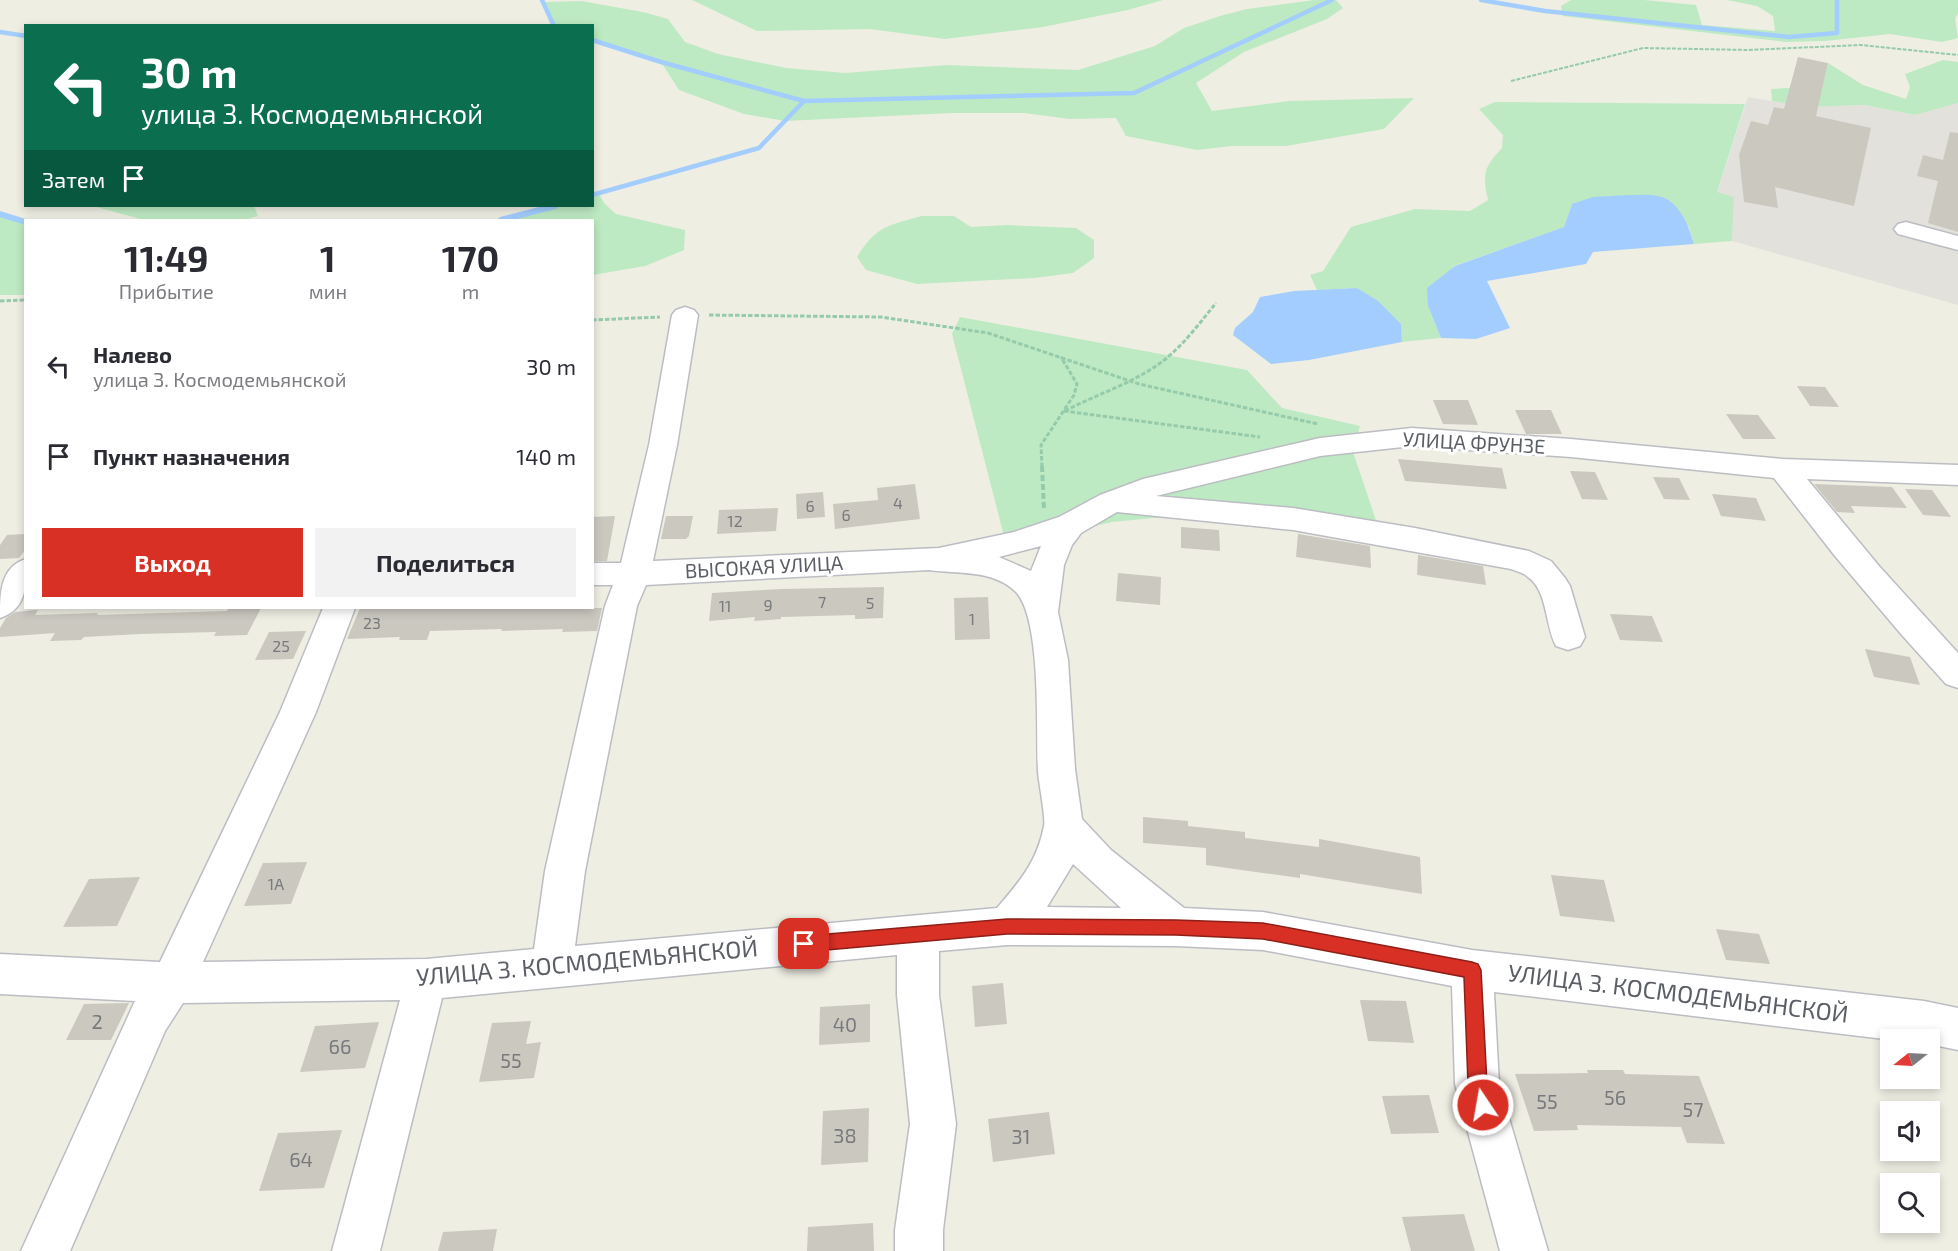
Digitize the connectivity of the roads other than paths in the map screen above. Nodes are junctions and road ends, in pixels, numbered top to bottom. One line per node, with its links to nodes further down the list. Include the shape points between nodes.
1 (1906, 229): 2 (street)
2 (1958, 243)
3 (686, 315): 10 (street, via 663,445)
4 (1783, 469): 5 (street, УЛИЦА ФРУНЗЕ); 6 (street, УЛИЦА ФРУНЗЕ, via 1412,437 1320,447 1143,489); 16 (street, via 1879,590)
5 (1958, 475)
6 (1112, 502): 7 (street, УЛИЦА ФРУНЗЕ); 15 (street, via 1293,519 1518,559 1540,569 1554,586)
7 (1058, 528): 8 (street, УЛИЦА ФРУНЗЕ, via 1017,542); 14 (street, via 1049,558)
8 (935, 560): 10 (street, ВЫСОКАЯ УЛИЦА); 14 (street, via 976,562 1003,569 1029,585)
9 (594, 574): 10 (street, ВЫСОКАЯ УЛИЦА)
10 (634, 574): 21 (street, via 618,617 566,872)
11 (17, 578): 12 (street)
12 (0, 606)
13 (339, 609): 25 (street, via 298,712)
14 (1043, 610): 17 (street)
15 (1568, 637)
16 (1958, 675)
17 (1064, 824): 18 (street, via 1053,865); 19 (street, via 1077,844)
18 (1007, 926): 19 (street, УЛИЦА З. КОСМОДЕМЬЯНСКОЙ); 20 (street, УЛИЦА З. КОСМОДЕМЬЯНСКОЙ)
19 (1176, 927): 22 (street, УЛИЦА З. КОСМОДЕМЬЯНСКОЙ, via 1263,931)
20 (918, 934): 21 (street, УЛИЦА З. КОСМОДЕМЬЯНСКОЙ); 29 (street, via 918,995 933,1124)
21 (552, 966): 24 (street, УЛИЦА З. КОСМОДЕМЬЯНСКОЙ)
22 (1472, 970): 26 (street, УЛИЦА З. КОСМОДЕМЬЯНСКОЙ); 30 (street, via 1477,1084)
23 (0, 974): 25 (street, УЛИЦА З. КОСМОДЕМЬЯНСКОЙ)
24 (426, 978): 25 (street, УЛИЦА З. КОСМОДЕМЬЯНСКОЙ); 28 (street)
25 (172, 983): 27 (street, via 150,1016)
26 (1958, 1029)
27 (45, 1251)
28 (356, 1251)
29 (919, 1251)
30 (1524, 1251)

